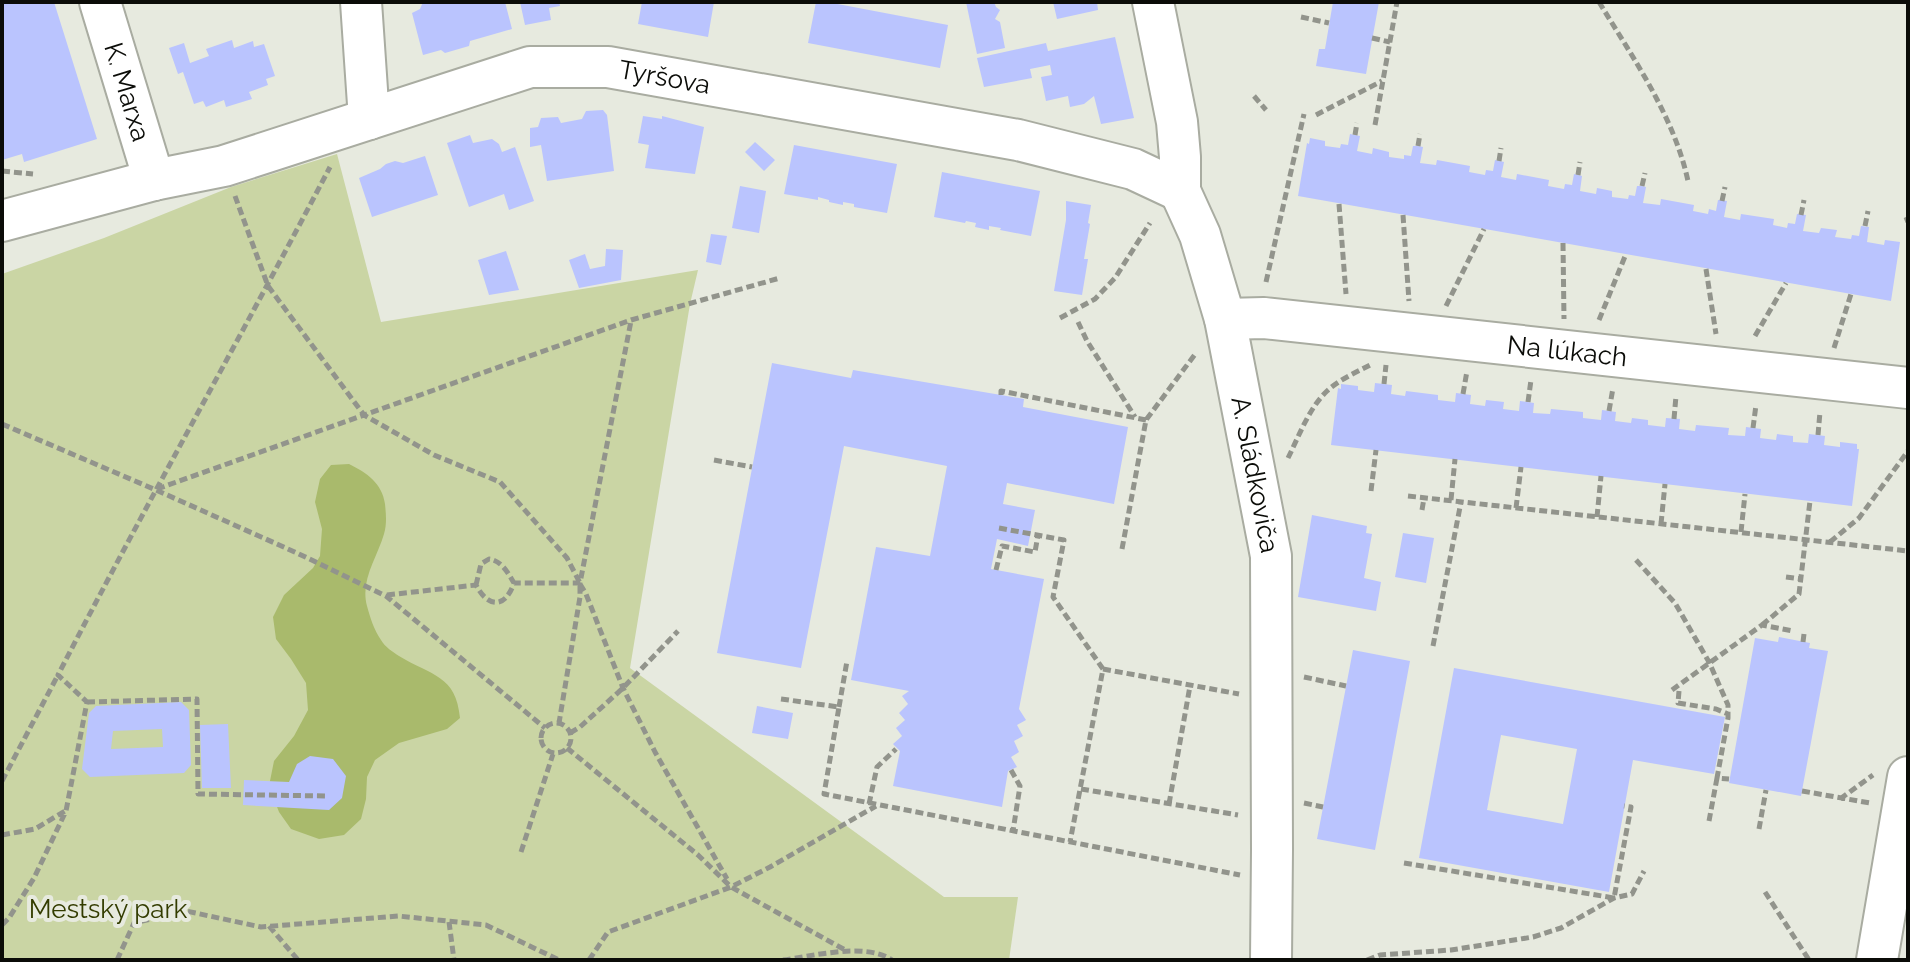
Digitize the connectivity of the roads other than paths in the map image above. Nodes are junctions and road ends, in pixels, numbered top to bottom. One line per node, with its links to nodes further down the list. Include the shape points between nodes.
1 (100, 2): 5 (street, K. Marxa)
2 (361, 2): 4 (street)
3 (1153, 2): 6 (street, A. Sládkoviča, via 1177,122)
4 (369, 119): 5 (street, Tyršova, via 224,166); 6 (street, Tyršova, via 530,67 608,67 1018,140 1133,169)
5 (154, 180): 7 (street, Tyršova); 8 (street, Tyršova, via 97,222)
6 (1180, 191): 9 (street, A. Sládkoviča, via 1200,235)
7 (2, 221)
8 (2, 249)
9 (1220, 334): 10 (street, Na lúkach, via 1264,318); 12 (street, A. Sládkoviča, via 1271,556)
10 (1908, 388)
11 (1890, 785): 13 (street)
12 (1271, 960)
13 (1877, 960)

